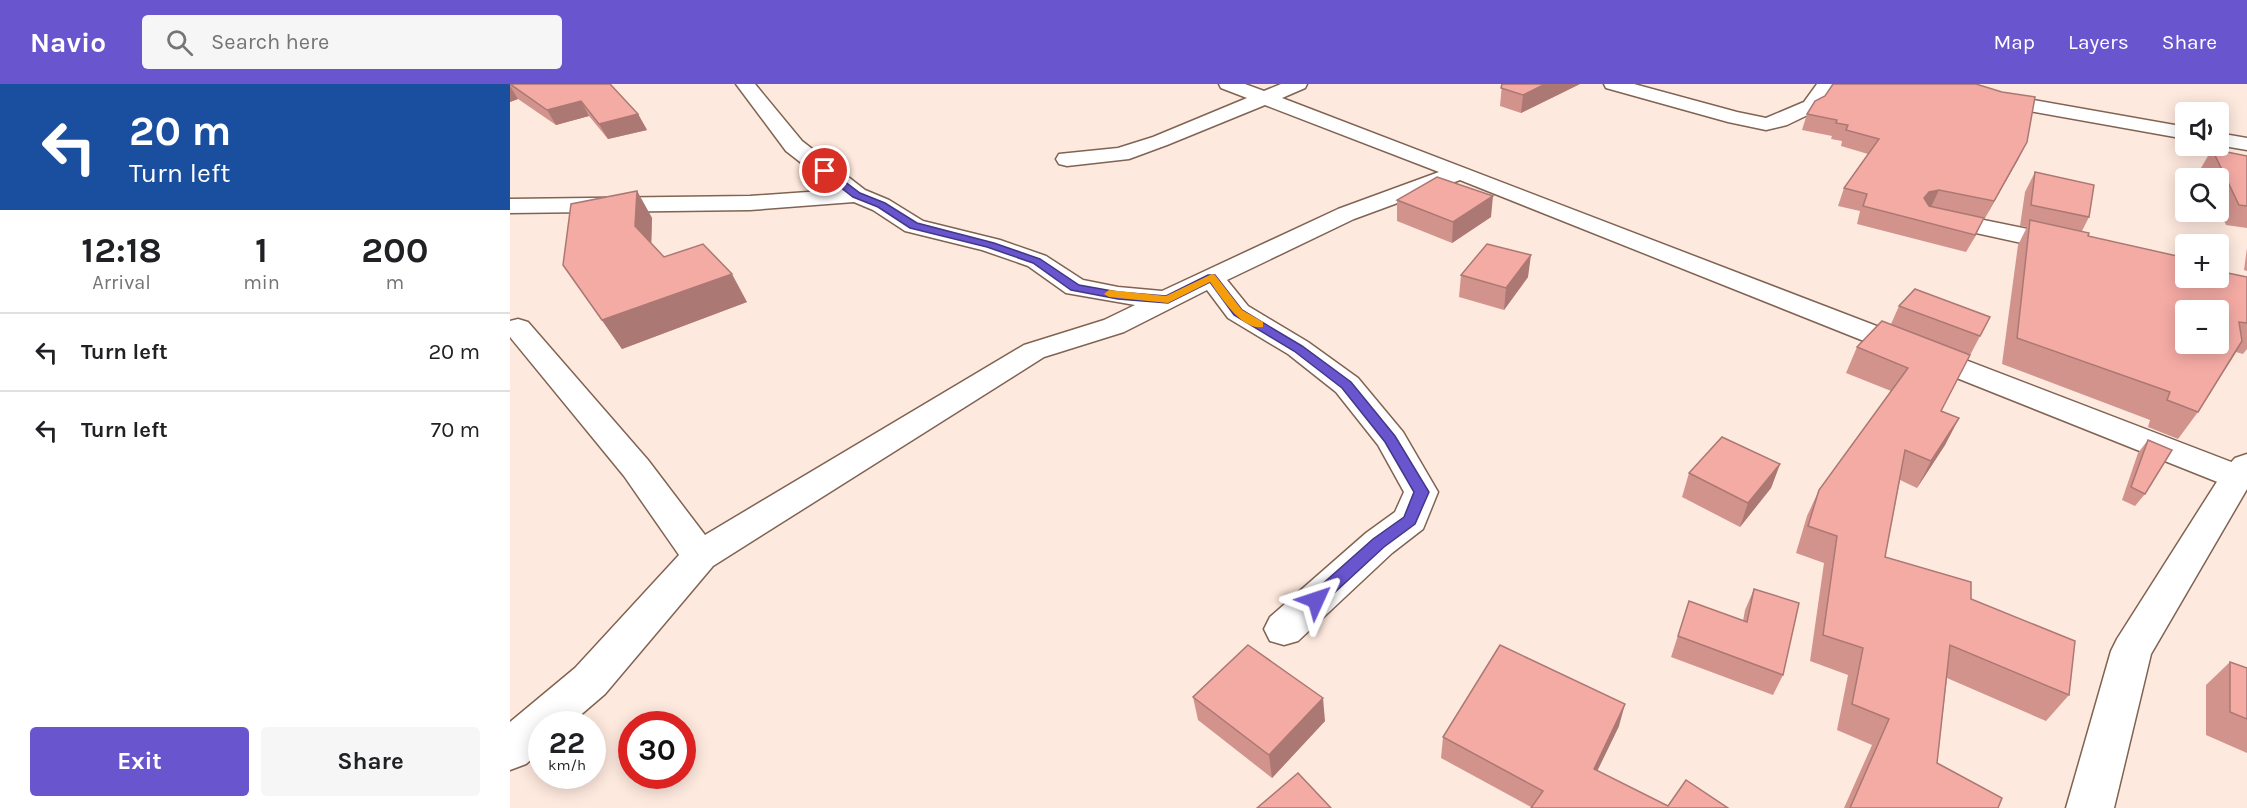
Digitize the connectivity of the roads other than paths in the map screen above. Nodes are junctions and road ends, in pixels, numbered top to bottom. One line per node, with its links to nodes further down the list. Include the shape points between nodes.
1 (745, 84): 13 (street, via 794,146)
2 (1228, 84): 7 (street)
3 (1298, 84): 7 (street)
4 (1614, 84): 5 (street, via 1766,124 1811,106)
5 (1827, 84)
6 (1947, 84): 8 (street, via 1996,99)
7 (1263, 98): 11 (street, via 1121,154); 12 (street)
8 (2175, 131)
9 (2229, 141): 10 (street)
10 (2247, 144)
11 (1066, 159)
12 (1460, 172): 17 (street, via 1346,214); 20 (street)
13 (856, 195): 14 (street, via 750,203); 18 (street, via 914,226 1036,261 1075,287)
14 (510, 206)
15 (1931, 216): 16 (street)
16 (2091, 251)
17 (1212, 277): 18 (street); 22 (street, via 1238,312 1298,348 1347,385 1391,440 1421,492 1410,520)
18 (1168, 300): 21 (street, via 1114,326 1034,351)
19 (518, 328): 21 (street, via 636,468)
20 (2242, 472): 24 (street, via 2131,651)
21 (700, 556): 23 (street, via 590,681)
22 (1284, 629)
23 (510, 750)
24 (2090, 808)

